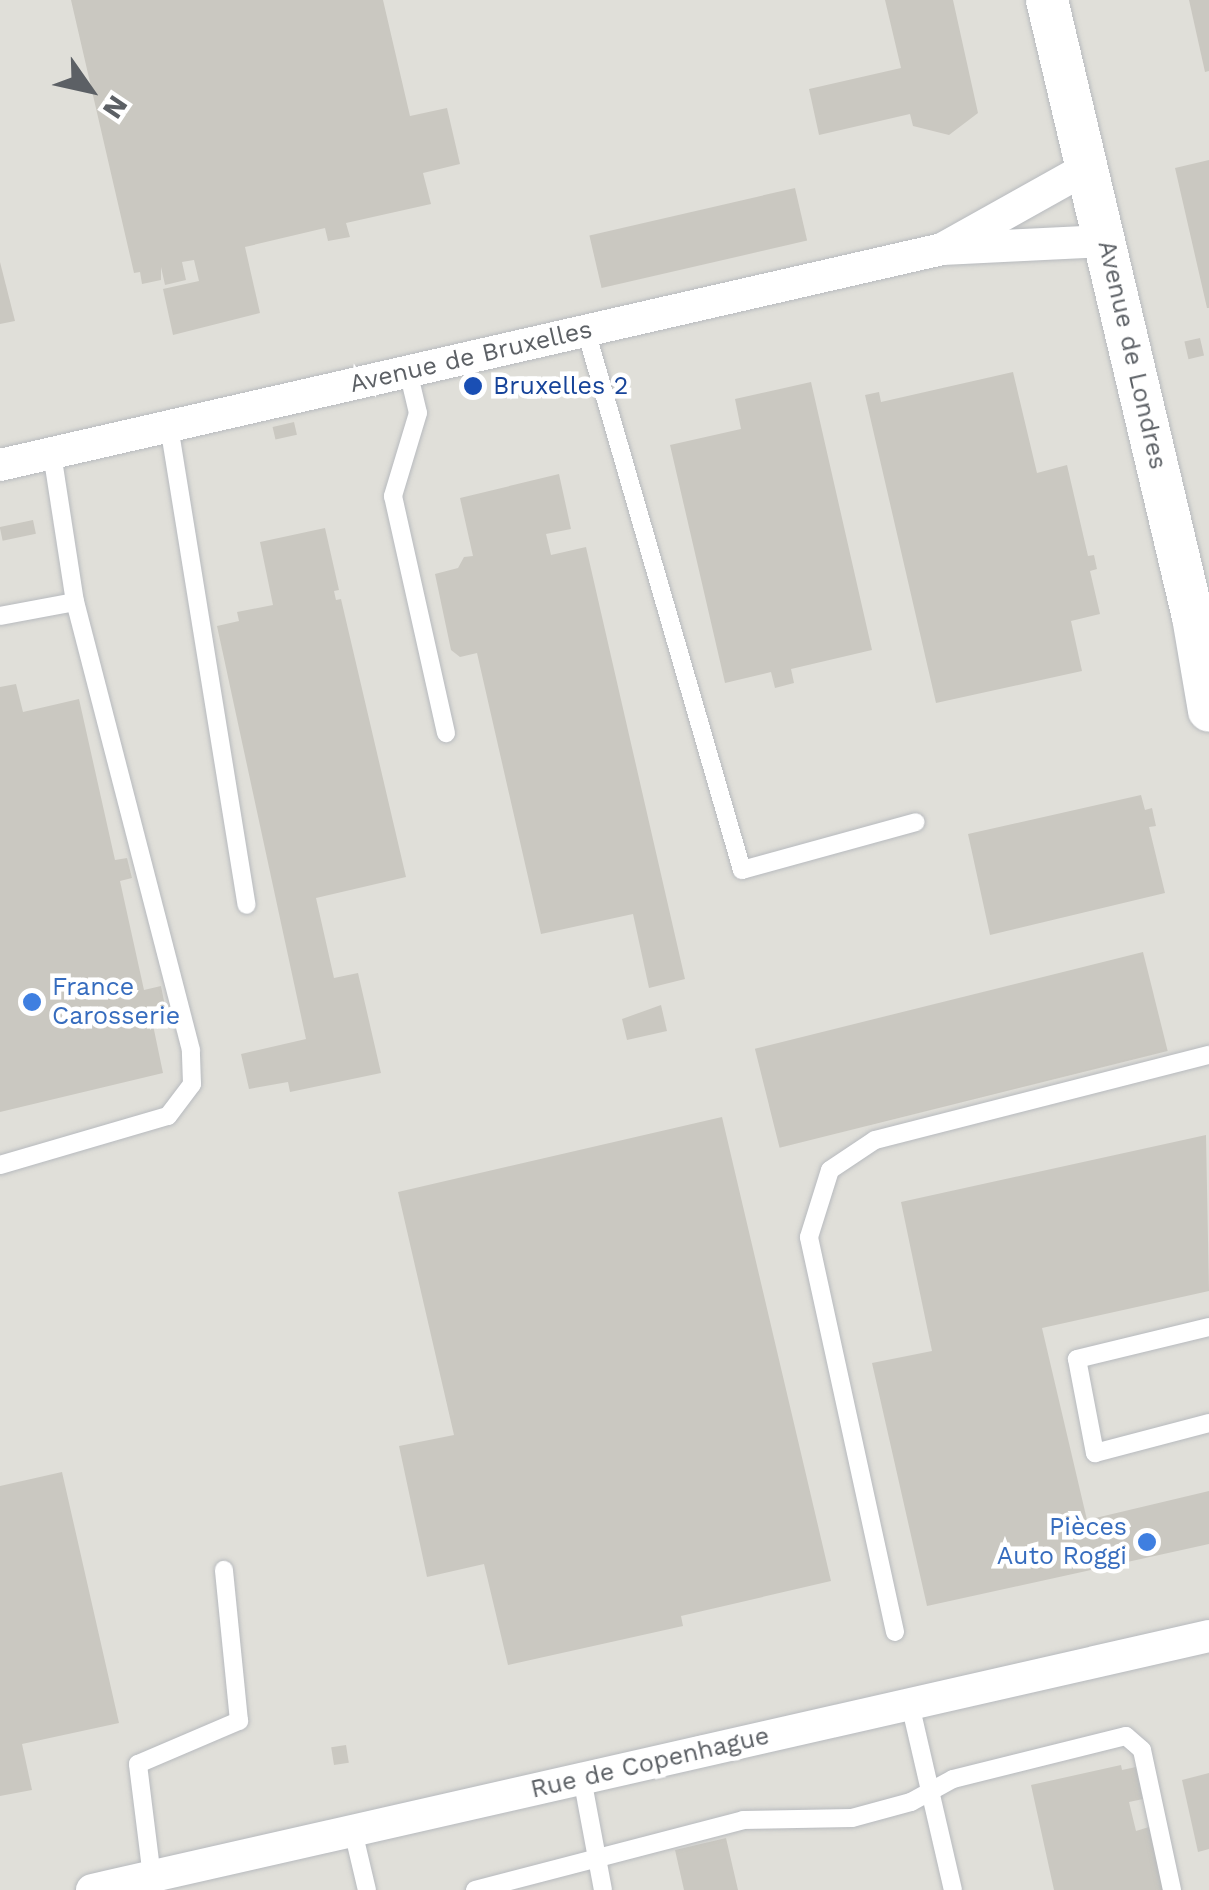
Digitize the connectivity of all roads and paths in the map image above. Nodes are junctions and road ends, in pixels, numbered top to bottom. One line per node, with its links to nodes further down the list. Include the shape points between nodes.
1 (1047, 0): 2 (street, Avenue de Londres)
2 (1087, 168): 3 (street, Avenue de Londres); 4 (street, Avenue de Bruxelles)
3 (1105, 242): 4 (street, Avenue de Bruxelles); 12 (street, Avenue de Londres)
4 (942, 249): 5 (street, Avenue de Bruxelles)
5 (586, 331): 6 (street, Avenue de Bruxelles); 15 (lane, via 742,870)
6 (408, 371): 7 (street, Avenue de Bruxelles); 14 (lane, via 418,413 392,496)
7 (168, 426): 8 (street, Avenue de Bruxelles); 16 (lane)
8 (52, 453): 9 (street, Avenue de Bruxelles); 10 (lane)
9 (0, 465)
10 (75, 602): 11 (lane); 18 (lane, via 191,1050 192,1084 168,1116)
11 (0, 616)
12 (1204, 652): 13 (street, Avenue de Londres)
13 (1209, 711)
14 (446, 734)
15 (916, 822)
16 (247, 905)
17 (1209, 1055): 22 (lane, via 874,1140 830,1170 808,1238)
18 (0, 1165)
19 (1209, 1327): 20 (lane, via 1076,1359 1096,1453)
20 (1209, 1422)
21 (224, 1570): 29 (lane, via 239,1721 138,1764)
22 (895, 1632)
23 (1209, 1636): 24 (street, Rue de Copenhague)
24 (910, 1704): 25 (street, Rue de Copenhague); 26 (lane)
25 (582, 1778): 27 (street, Rue de Copenhague); 28 (lane)
26 (931, 1791): 28 (lane, via 852,1818 743,1820); 34 (lane); 35 (lane, via 952,1779 1126,1736 1142,1750)
27 (353, 1831): 29 (street, Rue de Copenhague); 31 (lane)
28 (597, 1856): 32 (lane); 33 (lane)
29 (152, 1877): 30 (street, Rue de Copenhague)
30 (107, 1888)
31 (368, 1890)
32 (475, 1890)
33 (603, 1890)
34 (953, 1890)
35 (1172, 1890)

